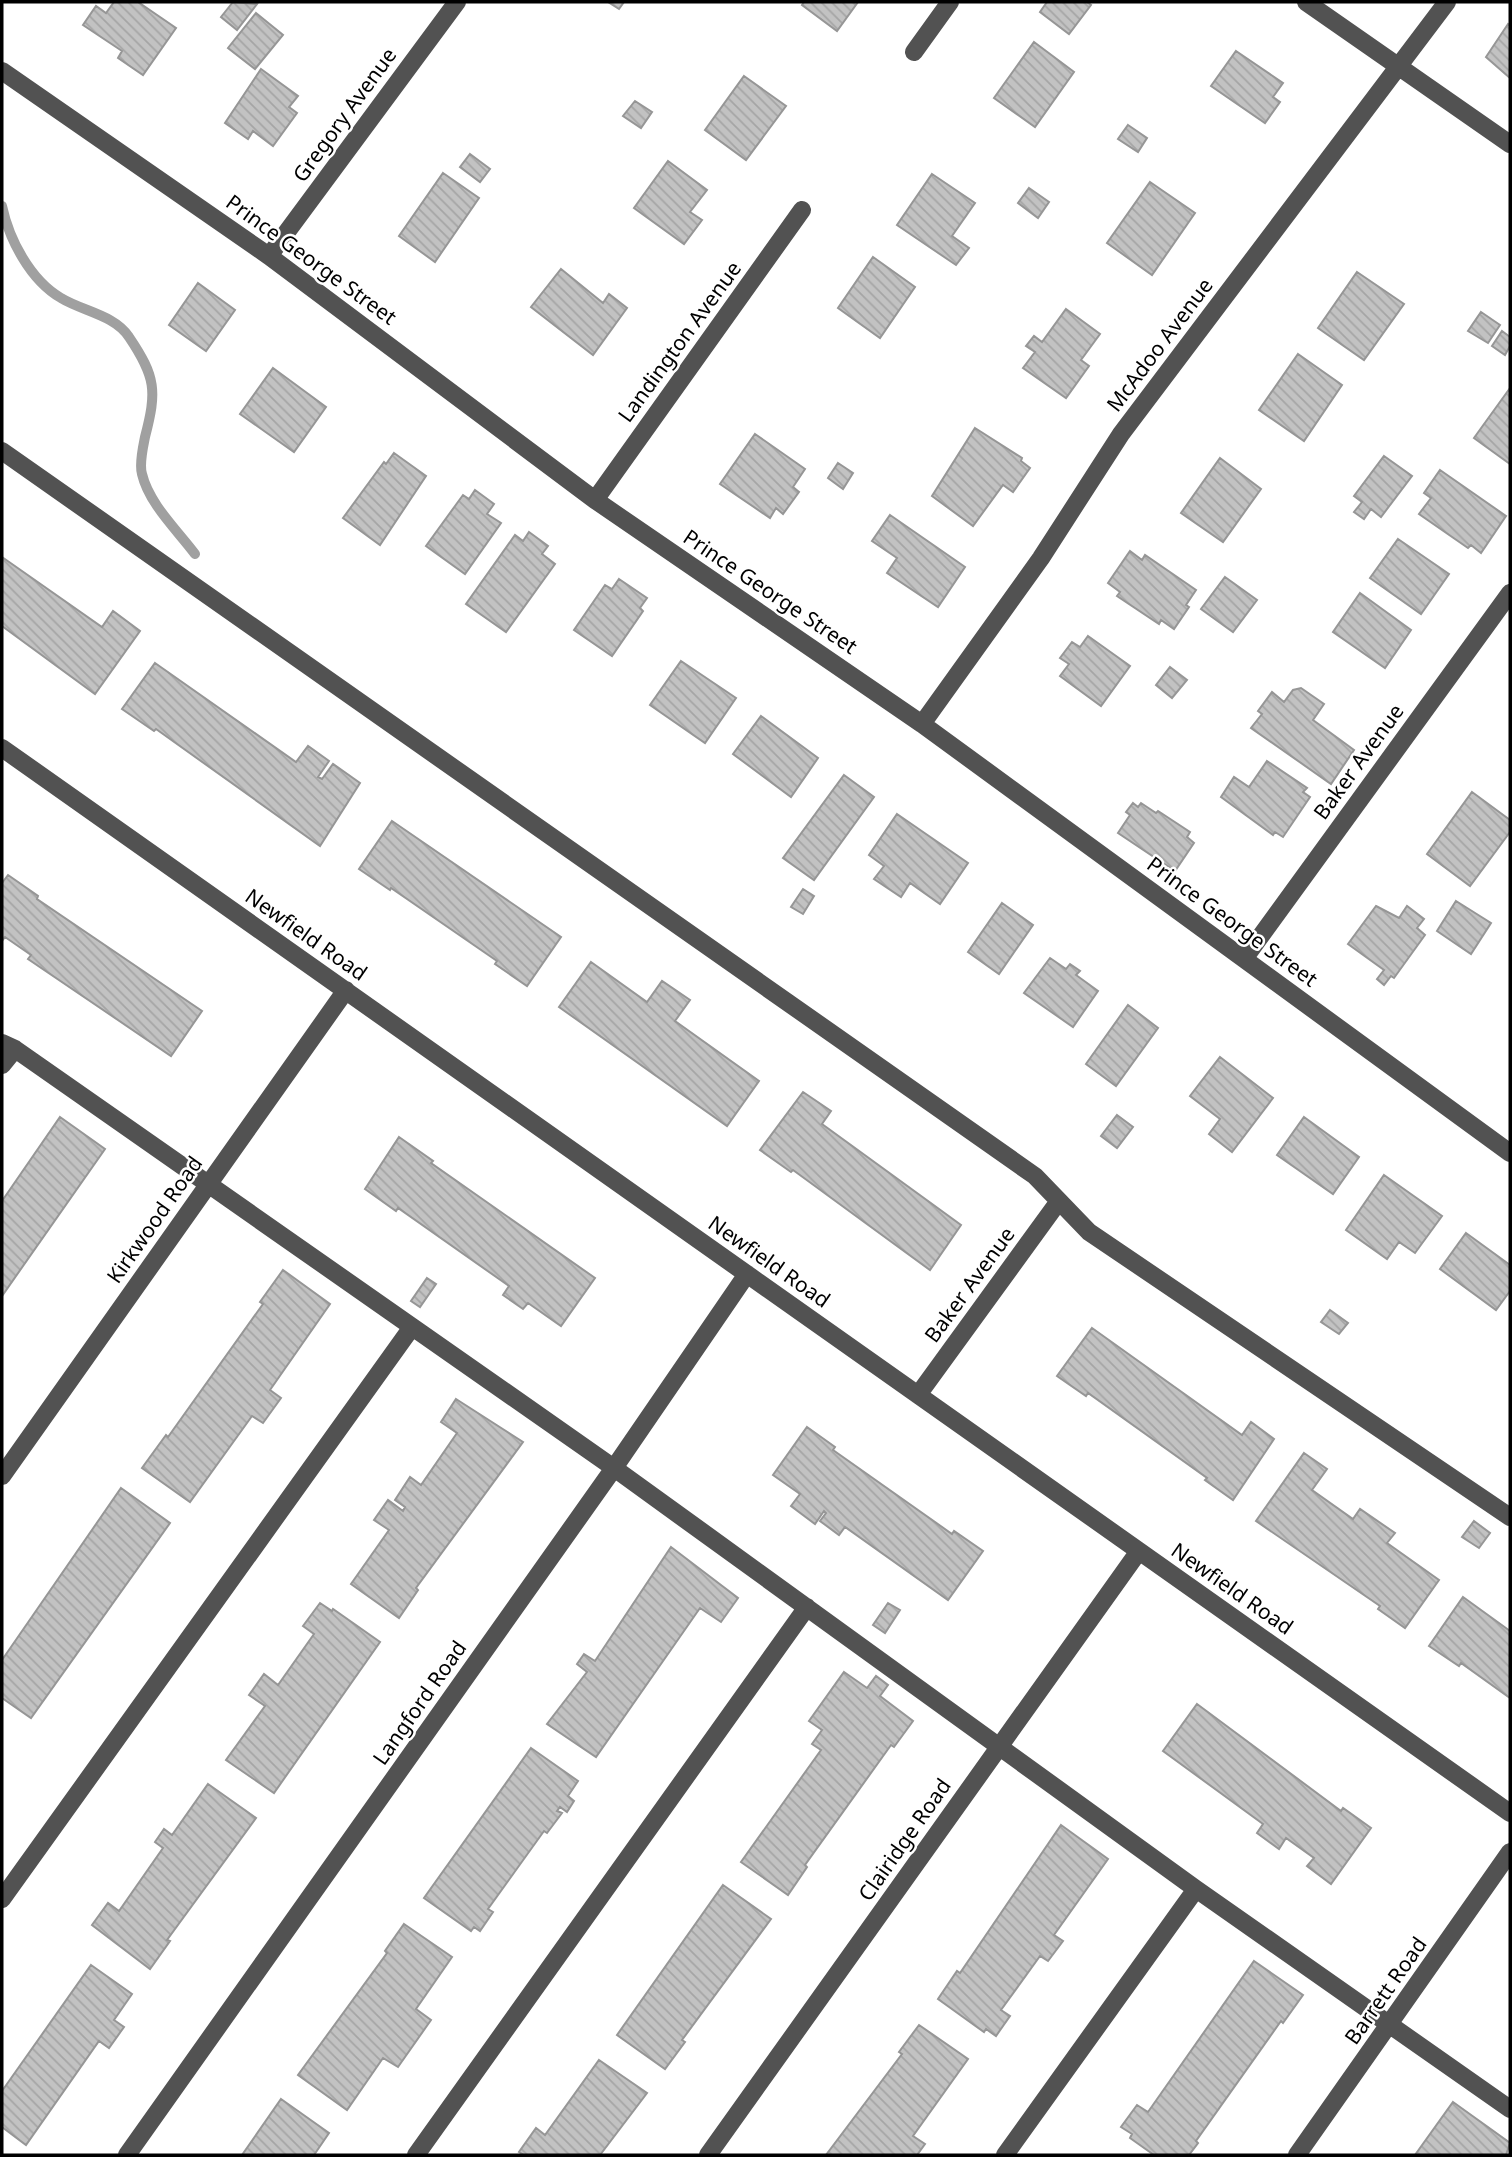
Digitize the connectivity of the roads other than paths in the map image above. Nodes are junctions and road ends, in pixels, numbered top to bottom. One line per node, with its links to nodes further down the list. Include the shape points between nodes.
1 (457, 2): 10 (street, Gregory Avenue)
2 (950, 2): 5 (street)
3 (1306, 2): 6 (street)
4 (1447, 2): 6 (street, McAdoo Avenue)
5 (914, 52)
6 (1401, 67): 8 (street); 14 (street, McAdoo Avenue, via 1129,423 1041,558)
7 (2, 71): 10 (street, Prince George Street)
8 (1510, 144)
9 (802, 210): 12 (street, Landington Avenue)
10 (269, 256): 12 (street, Prince George Street)
11 (2, 451): 22 (street, via 1035,1176)
12 (595, 500): 14 (street, Prince George Street)
13 (1510, 593): 16 (street, Baker Avenue)
14 (922, 724): 16 (street, Prince George Street)
15 (2, 748): 17 (street, Newfield Road)
16 (1244, 959): 20 (street, Prince George Street)
17 (346, 990): 21 (street, Kirkwood Road); 23 (street, Newfield Road)
18 (8, 1046): 19 (street); 21 (street)
19 (2, 1065)
20 (1510, 1153)
21 (209, 1184): 24 (street); 27 (street, Kirkwood Road)
22 (1059, 1201): 25 (street, Baker Avenue); 28 (street, via 1089,1232)
23 (747, 1274): 25 (street, Newfield Road); 26 (street, Langford Road)
24 (412, 1327): 26 (street); 35 (street)
25 (919, 1395): 29 (street, Newfield Road)
26 (614, 1468): 30 (street); 38 (street, Langford Road)
27 (2, 1476)
28 (1510, 1517)
29 (1139, 1551): 31 (street, Clairidge Road); 32 (street, Newfield Road)
30 (807, 1607): 31 (street); 39 (street)
31 (1000, 1746): 34 (street); 40 (street, Clairidge Road)
32 (1510, 1813)
33 (1510, 1852): 36 (street, Barrett Road)
34 (1196, 1889): 36 (street); 41 (street)
35 (2, 1899)
36 (1391, 2024): 37 (street); 42 (street, Barrett Road)
37 (1510, 2109)
38 (127, 2155)
39 (416, 2155)
40 (708, 2155)
41 (1005, 2155)
42 (1297, 2155)

